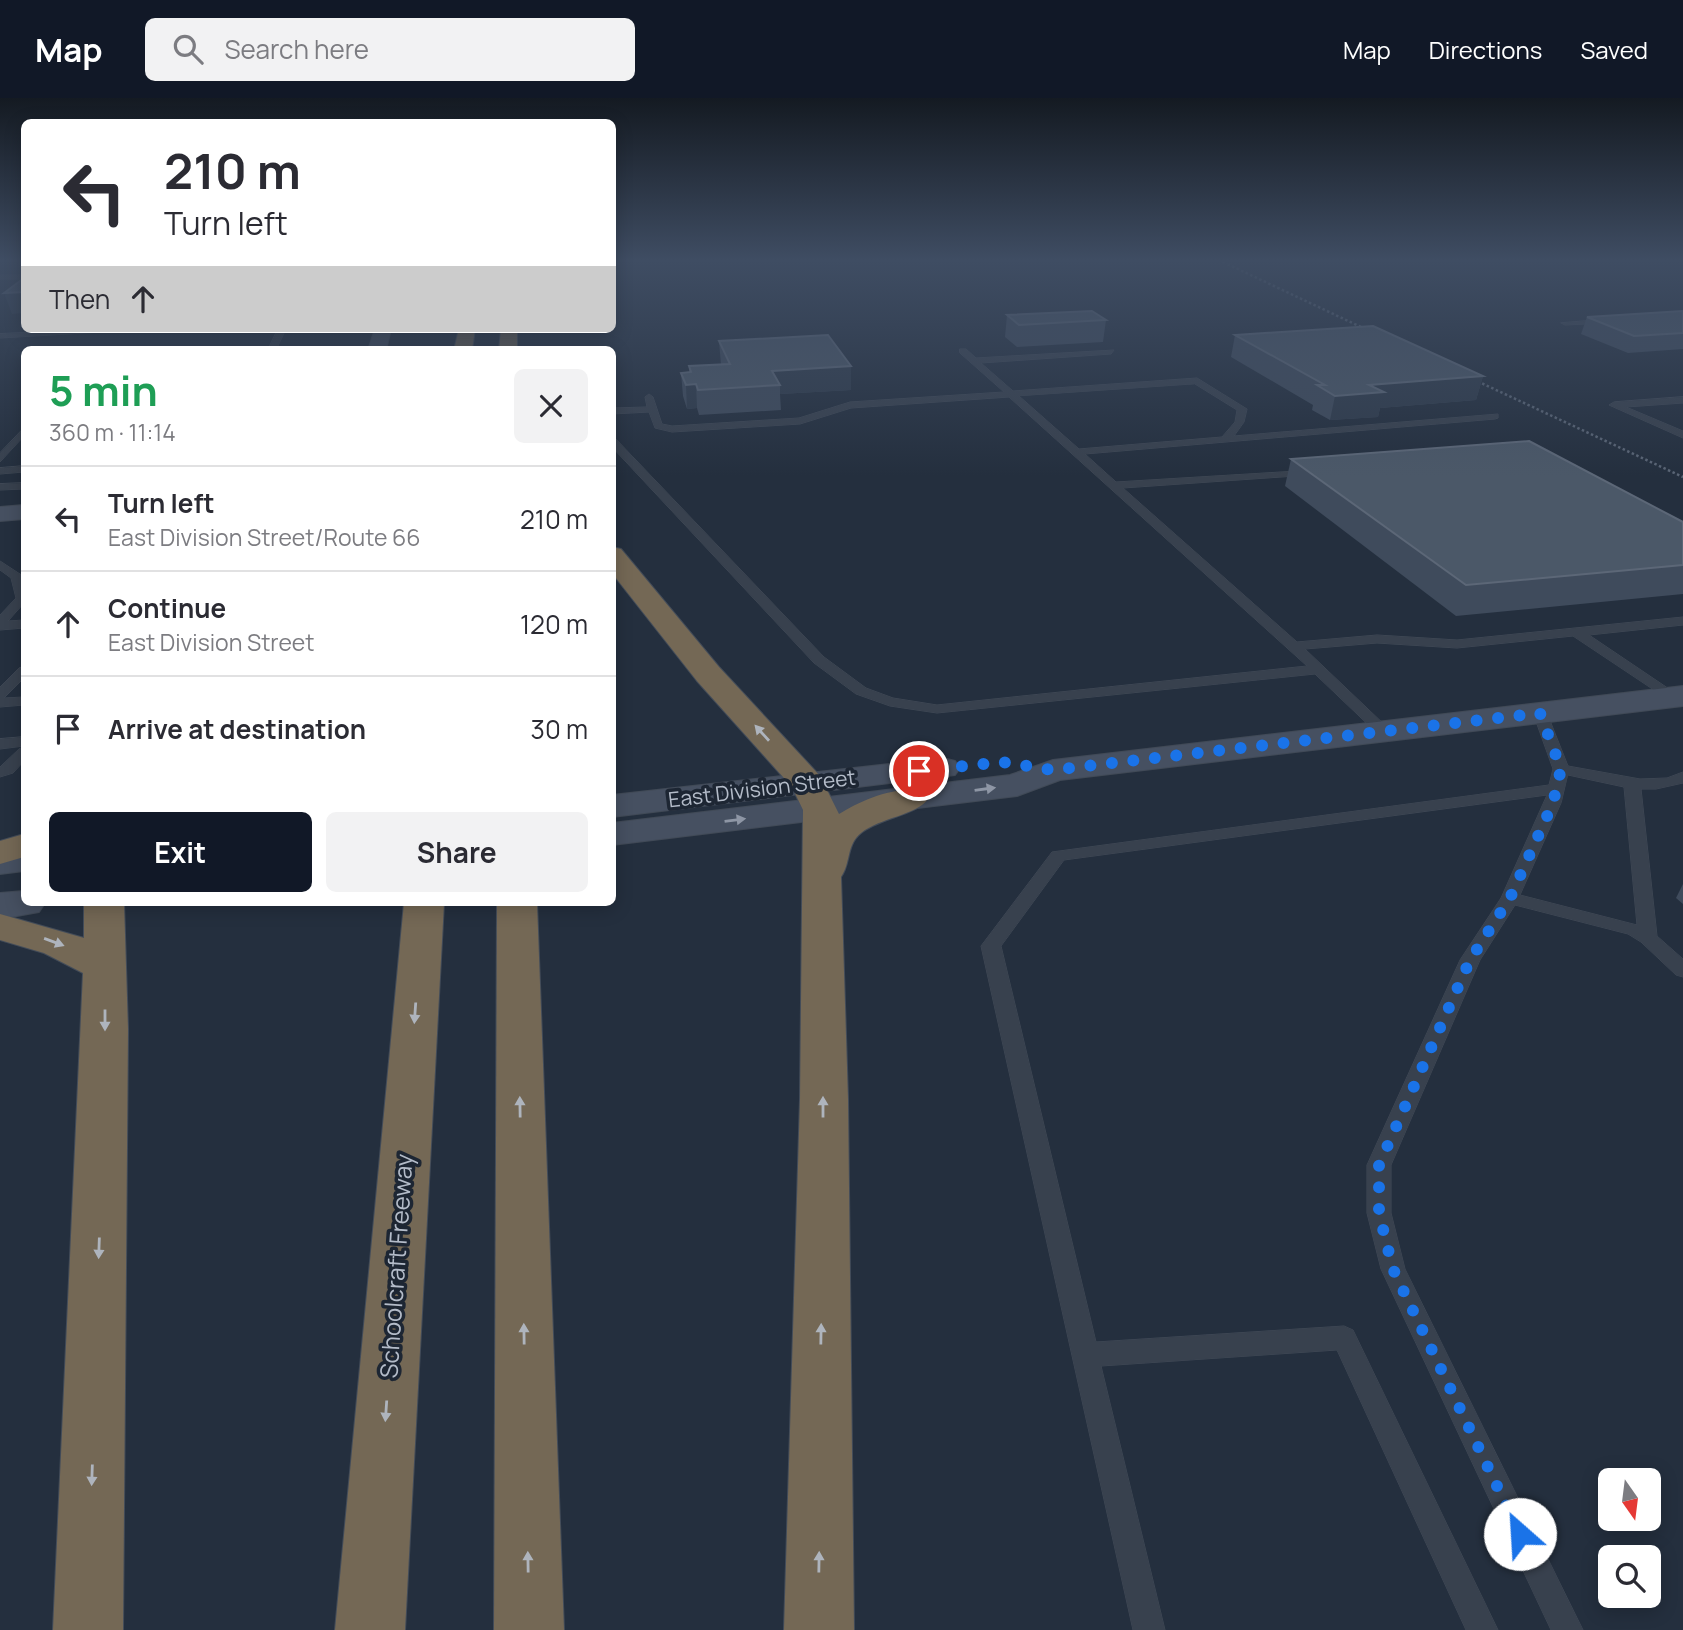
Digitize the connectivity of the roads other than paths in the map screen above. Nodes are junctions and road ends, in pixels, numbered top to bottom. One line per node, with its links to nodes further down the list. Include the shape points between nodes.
1 (54, 333): 2 (lane)
2 (0, 336)
3 (964, 351): 5 (lane)
4 (1111, 352): 5 (lane)
5 (975, 361): 6 (lane)
6 (1012, 394): 10 (lane, via 850,405 800,421 672,429 658,426); 16 (lane, via 1197,381 1242,410 1236,428); 18 (lane)
7 (649, 397): 10 (lane)
8 (1683, 400): 9 (lane)
9 (1653, 402): 11 (lane); 15 (lane, via 1614,405)
10 (653, 409): 12 (lane)
11 (1673, 410)
12 (616, 411)
13 (1495, 416): 16 (lane)
14 (21, 435): 20 (lane)
15 (1683, 435)
16 (1226, 438): 18 (lane)
17 (616, 444): 38 (lane, via 819,660 861,691 890,702 937,709)
18 (1077, 452): 24 (lane)
19 (21, 453): 20 (lane)
20 (2, 456)
21 (21, 469): 22 (lane)
22 (0, 471)
23 (1327, 471): 24 (lane)
24 (1115, 485): 37 (lane)
25 (21, 486): 26 (lane)
26 (0, 487)
27 (21, 512): 28 (main road)
28 (0, 514)
29 (616, 560): 54 (highway, one-way to 29)
30 (4, 568): 31 (lane, via 16,576)
31 (21, 592)
32 (21, 600): 35 (lane)
33 (1683, 621): 36 (lane)
34 (21, 624): 35 (lane)
35 (0, 625)
36 (1576, 632): 37 (lane, via 1457,644 1377,639); 41 (lane)
37 (1294, 646): 38 (lane)
38 (1318, 669): 45 (lane)
39 (21, 674): 40 (lane)
40 (0, 695)
41 (1678, 696): 44 (main road)
42 (21, 701): 43 (lane)
43 (0, 704)
44 (1540, 713): 45 (main road); 51 (lane)
45 (1384, 732): 49 (main road)
46 (21, 742): 47 (lane)
47 (0, 744)
48 (21, 755): 50 (lane)
49 (1053, 770): 54 (main road, East Division Street, via 1002,762); 55 (main road, East Division Street, one-way to 49, via 1017,785)
50 (0, 772)
51 (1558, 779): 53 (lane); 64 (lane, via 1553,803); 74 (lane, via 1058,856 991,946)
52 (1682, 779): 53 (lane)
53 (1632, 782): 71 (lane)
54 (815, 797): 55 (main road, East Division Street); 57 (main road, East Division Street); 63 (highway)
55 (910, 799): 63 (highway, via 876,808 846,828 833,844)
56 (616, 807): 57 (main road, East Division Street)
57 (669, 814): 58 (main road, East Division Street)
58 (616, 833)
59 (21, 846): 60 (highway)
60 (0, 853)
61 (21, 860): 62 (main road)
62 (0, 862)
63 (823, 880): 78 (highway, one-way to 63)
64 (1510, 898): 71 (lane, via 1634,930); 81 (lane, via 1470,960 1379,1165 1379,1213 1393,1269)
65 (21, 903): 66 (main road)
66 (0, 906)
67 (104, 906): 72 (highway)
68 (424, 906): 76 (highway, Schoolcraft Freeway, one-way to 76)
69 (517, 906): 77 (highway, one-way to 69)
70 (0, 927): 72 (highway, one-way to 72, via 59,943)
71 (1648, 938): 73 (lane)
72 (105, 967): 75 (highway, one-way to 75)
73 (1683, 970)
74 (1086, 1355): 79 (lane); 80 (lane, via 1344,1338)
75 (88, 1630)
76 (370, 1630)
77 (529, 1630)
78 (819, 1630)
79 (1149, 1630)
80 (1482, 1630)
81 (1567, 1630)

